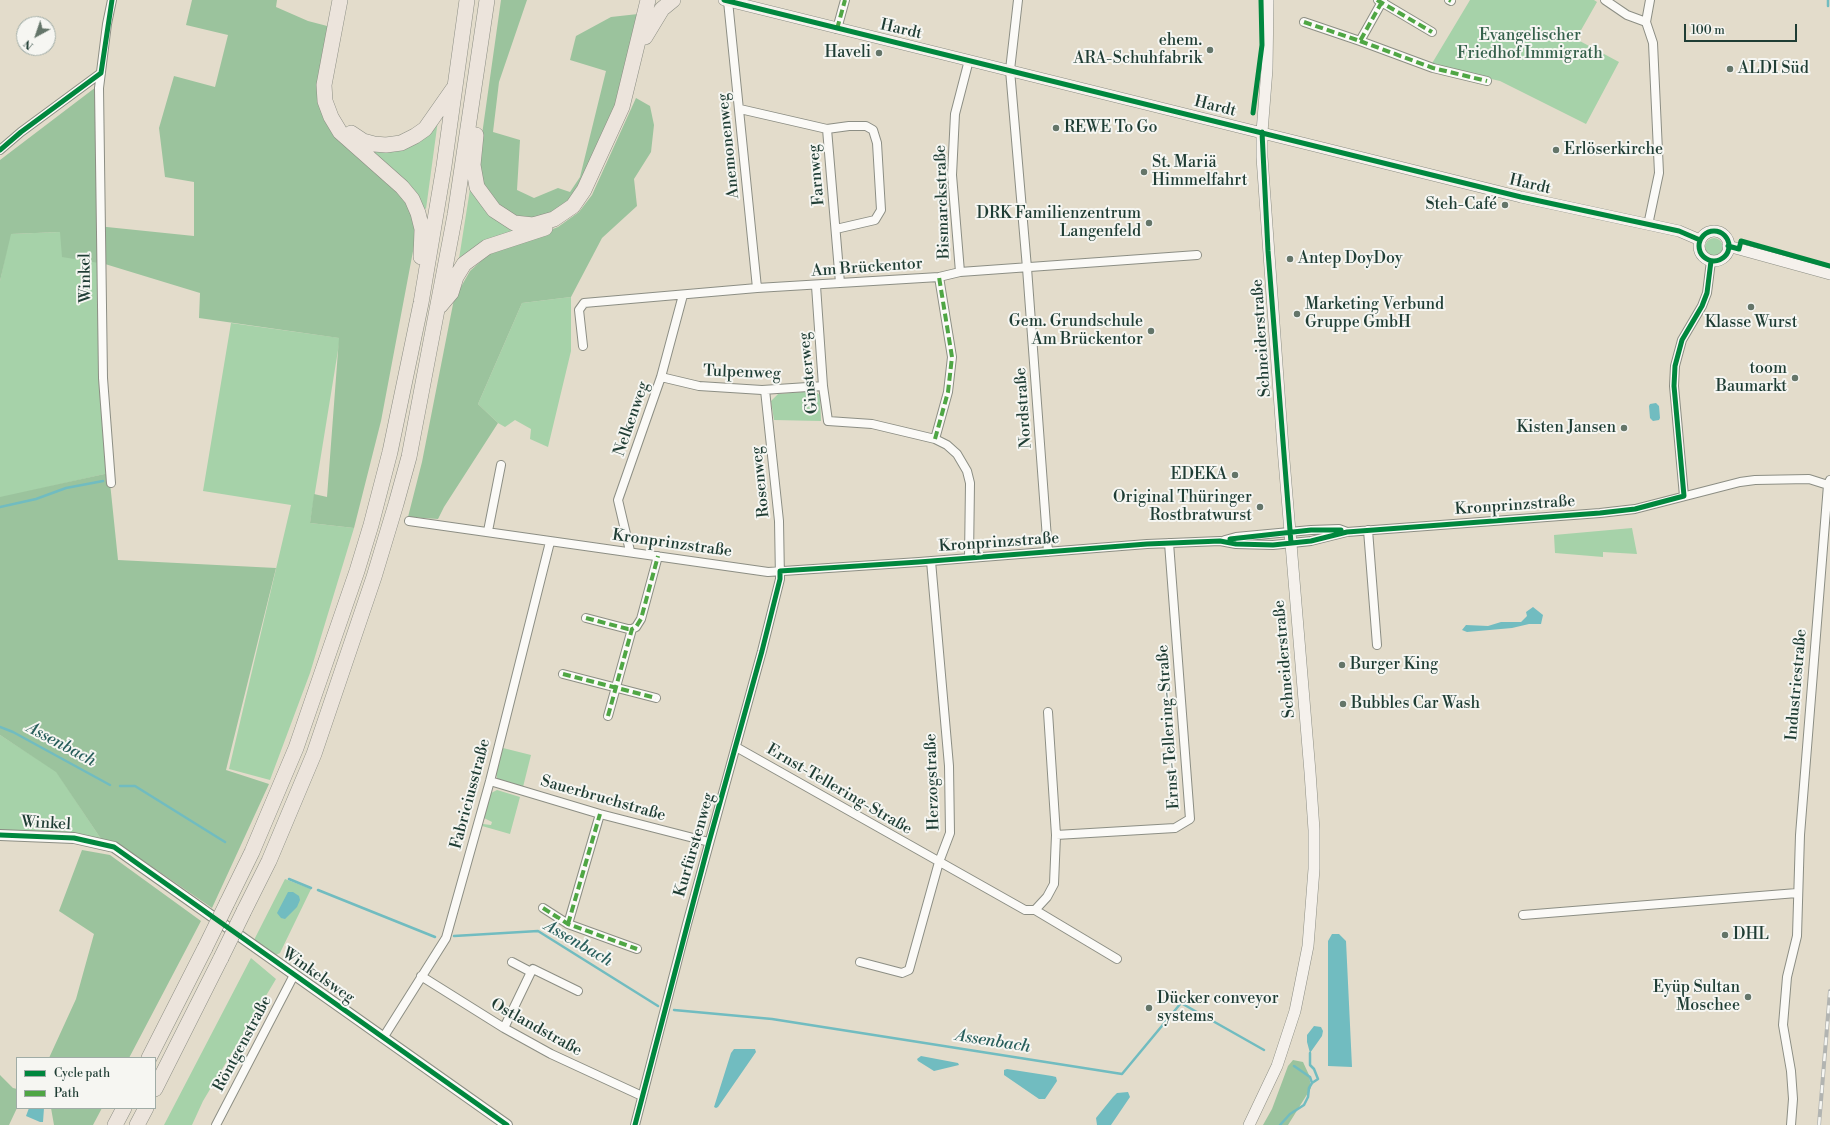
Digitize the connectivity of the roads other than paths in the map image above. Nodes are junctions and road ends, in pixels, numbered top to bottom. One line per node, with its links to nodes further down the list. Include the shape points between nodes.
1 (112, 0): 27 (street, Winkel)
2 (340, 0): 49 (highway, via 324,85 325,101 340,132 412,199 422,229)
3 (346, 0): 29 (highway, via 329,87 329,100 334,115 344,128 363,141 374,144 401,143 425,129)
4 (467, 0): 29 (highway)
5 (487, 0): 30 (highway)
6 (636, 0): 18 (highway)
7 (648, 0): 18 (highway)
8 (654, 0): 23 (highway)
9 (673, 0): 23 (highway, via 662,9)
10 (726, 0): 17 (main road, Hardt); 31 (street, Anemonenweg)
11 (845, 0): 21 (street)
12 (1018, 0): 26 (street, Nordstraße)
13 (1268, 0): 33 (main road, Schneiderstraße, via 1267,69)
14 (1605, 0): 20 (street, via 1627,16)
15 (1650, 0): 20 (street)
16 (1381, 1): 22 (street); 24 (street)
17 (742, 2): 21 (main road, Hardt)
18 (643, 21): 30 (highway, via 622,106 584,190 573,206 554,219 533,225 514,223 494,210 477,187 473,165 476,136)
19 (1304, 22): 24 (street)
20 (1646, 22): 35 (street, via 1653,43 1659,173)
21 (836, 29): 25 (main road, Hardt)
22 (1432, 32)
23 (645, 37): 50 (highway, via 628,104 588,193 577,210 557,224 487,246 464,264 451,293)
24 (1360, 41): 28 (street, via 1433,68)
25 (969, 60): 26 (main road, Hardt); 42 (street, Bismarckstraße, via 955,114 953,167)
26 (1010, 70): 33 (main road, Hardt); 41 (street, Nordstraße)
27 (101, 72): 34 (street); 58 (street, Winkel, via 98,88 103,370)
28 (1487, 81)
29 (455, 84): 49 (highway)
30 (473, 92): 50 (highway, via 455,215)
31 (740, 109): 32 (street, Farnweg); 47 (street, Anemonenweg)
32 (827, 129): 36 (street, Farnweg); 36 (street, via 866,126 873,130 877,143 881,210 875,220)
33 (1262, 132): 35 (main road, Hardt, via 1521,197); 63 (main road, Schneiderstraße, via 1268,251)
34 (0, 150)
35 (1648, 225): 37 (main road, Hardt, via 1679,231)
36 (836, 228): 45 (street, Farnweg)
37 (1700, 240): 38 (main road, via 1709,232 1717,232 1725,237); 40 (main road, via 1699,249 1703,257)
38 (1728, 246): 40 (main road, via 1723,258); 43 (main road)
39 (1197, 255): 41 (street, Am Brückentor)
40 (1711, 261): 59 (street, via 1707,293 1682,340 1675,366 1674,386)
41 (1027, 268): 42 (street, Am Brückentor); 67 (street, Nordstraße)
42 (960, 272): 44 (street, Am Brückentor)
43 (1830, 274)
44 (939, 277): 45 (street, Am Brückentor); 55 (street, Bismarckstraße, via 952,357 948,392)
45 (840, 283): 46 (street, Am Brückentor)
46 (816, 286): 47 (street, Am Brückentor); 53 (street, Ginsterweg)
47 (757, 288): 48 (street, Am Brückentor)
48 (683, 295): 51 (street, Am Brückentor, via 582,304 579,310); 52 (street, Nelkenweg)
49 (421, 303): 103 (highway, bridge, via 390,452 371,525 296,748 252,852)
50 (437, 310): 104 (highway, bridge, via 409,457 396,504 314,754 269,861)
51 (583, 346)
52 (661, 377): 54 (street, Tulpenweg, via 698,386); 66 (street, Nelkenweg, via 618,500)
53 (823, 386): 54 (street, Tulpenweg); 55 (street, Ginsterweg, via 828,421 872,424)
54 (765, 390): 71 (street, Rosenweg, via 779,522)
55 (935, 439): 69 (street, via 957,454 967,471 970,483)
56 (501, 465): 62 (street)
57 (1829, 482): 59 (street, Kronprinzstraße, via 1809,479 1755,480); 88 (street, Industriestraße)
58 (111, 483)
59 (1684, 496): 61 (street, Kronprinzstraße, via 1635,509 1600,513)
60 (409, 521): 62 (street, Kronprinzstraße)
61 (1368, 530): 63 (street, Kronprinzstraße, via 1347,532 1339,529); 74 (street)
62 (488, 531): 64 (street, Kronprinzstraße)
63 (1291, 538): 65 (street, Kronprinzstraße, via 1236,537 1220,541); 113 (main road, Schneiderstraße, via 1314,830 1312,915 1305,968 1293,1018 1276,1066)
64 (550, 542): 66 (street, Kronprinzstraße); 81 (street, Fabriciusstraße)
65 (1169, 543): 67 (street, Kronprinzstraße); 84 (street, Ernst-Tellering-Straße, via 1190,819 1175,828)
66 (630, 551): 68 (street, Kronprinzstraße)
67 (1048, 552): 69 (street, Kronprinzstraße)
68 (658, 556): 71 (street, Kronprinzstraße); 73 (street, via 641,619)
69 (969, 558): 70 (street, Kronprinzstraße)
70 (931, 561): 71 (street, Kronprinzstraße); 87 (street, Herzogstraße, via 949,766 950,833)
71 (780, 571): 80 (street, Kurfürstenweg, via 766,637)
72 (586, 618): 73 (street)
73 (632, 629): 76 (street)
74 (1377, 645)
75 (563, 674): 76 (street)
76 (616, 688): 77 (street); 79 (street)
77 (656, 698)
78 (1048, 712): 84 (street)
79 (608, 716)
80 (736, 747): 85 (street, Kurfürstenweg); 87 (street, Ernst-Tellering-Straße)
81 (490, 781): 82 (street, Sauerbruchstraße); 99 (street, Fabriciusstraße, via 446,938)
82 (600, 814): 85 (street, Sauerbruchstraße); 92 (street)
83 (0, 835): 86 (street, Winkel, via 74,838)
84 (1056, 835): 90 (street, via 1054,884 1047,897)
85 (709, 842): 105 (street, Kurfürstenweg)
86 (114, 847): 98 (street, Winkelsweg)
87 (939, 862): 90 (street, Ernst-Tellering-Straße, via 1025,910); 96 (street, Herzogstraße, via 909,970 902,973)
88 (1797, 893): 91 (street); 114 (street, Industriestraße, via 1797,936 1787,977 1783,1025 1791,1071)
89 (543, 908): 92 (street)
90 (1035, 910): 94 (street, Ernst-Tellering-Straße)
91 (1523, 915)
92 (568, 924): 93 (street)
93 (637, 949)
94 (1117, 959)
95 (512, 962): 97 (street)
96 (860, 962)
97 (531, 972): 100 (street, via 533,969); 101 (street)
98 (294, 975): 102 (street, Winkelsweg); 110 (street, Röntgenstraße)
99 (421, 976): 101 (street, Ostlandstraße); 102 (street, Fabriciusstraße)
100 (578, 991)
101 (504, 1028): 105 (street, Ostlandstraße, via 551,1054)
102 (383, 1038): 111 (street, Winkelsweg)
103 (150, 1057)
104 (156, 1087)
105 (642, 1096): 112 (street, Kurfürstenweg)
106 (123, 1109): 108 (highway)
107 (145, 1109): 109 (highway)
108 (115, 1125)
109 (137, 1125)
110 (216, 1125)
111 (507, 1125)
112 (635, 1125)
113 (1249, 1125)
114 (1791, 1125)

